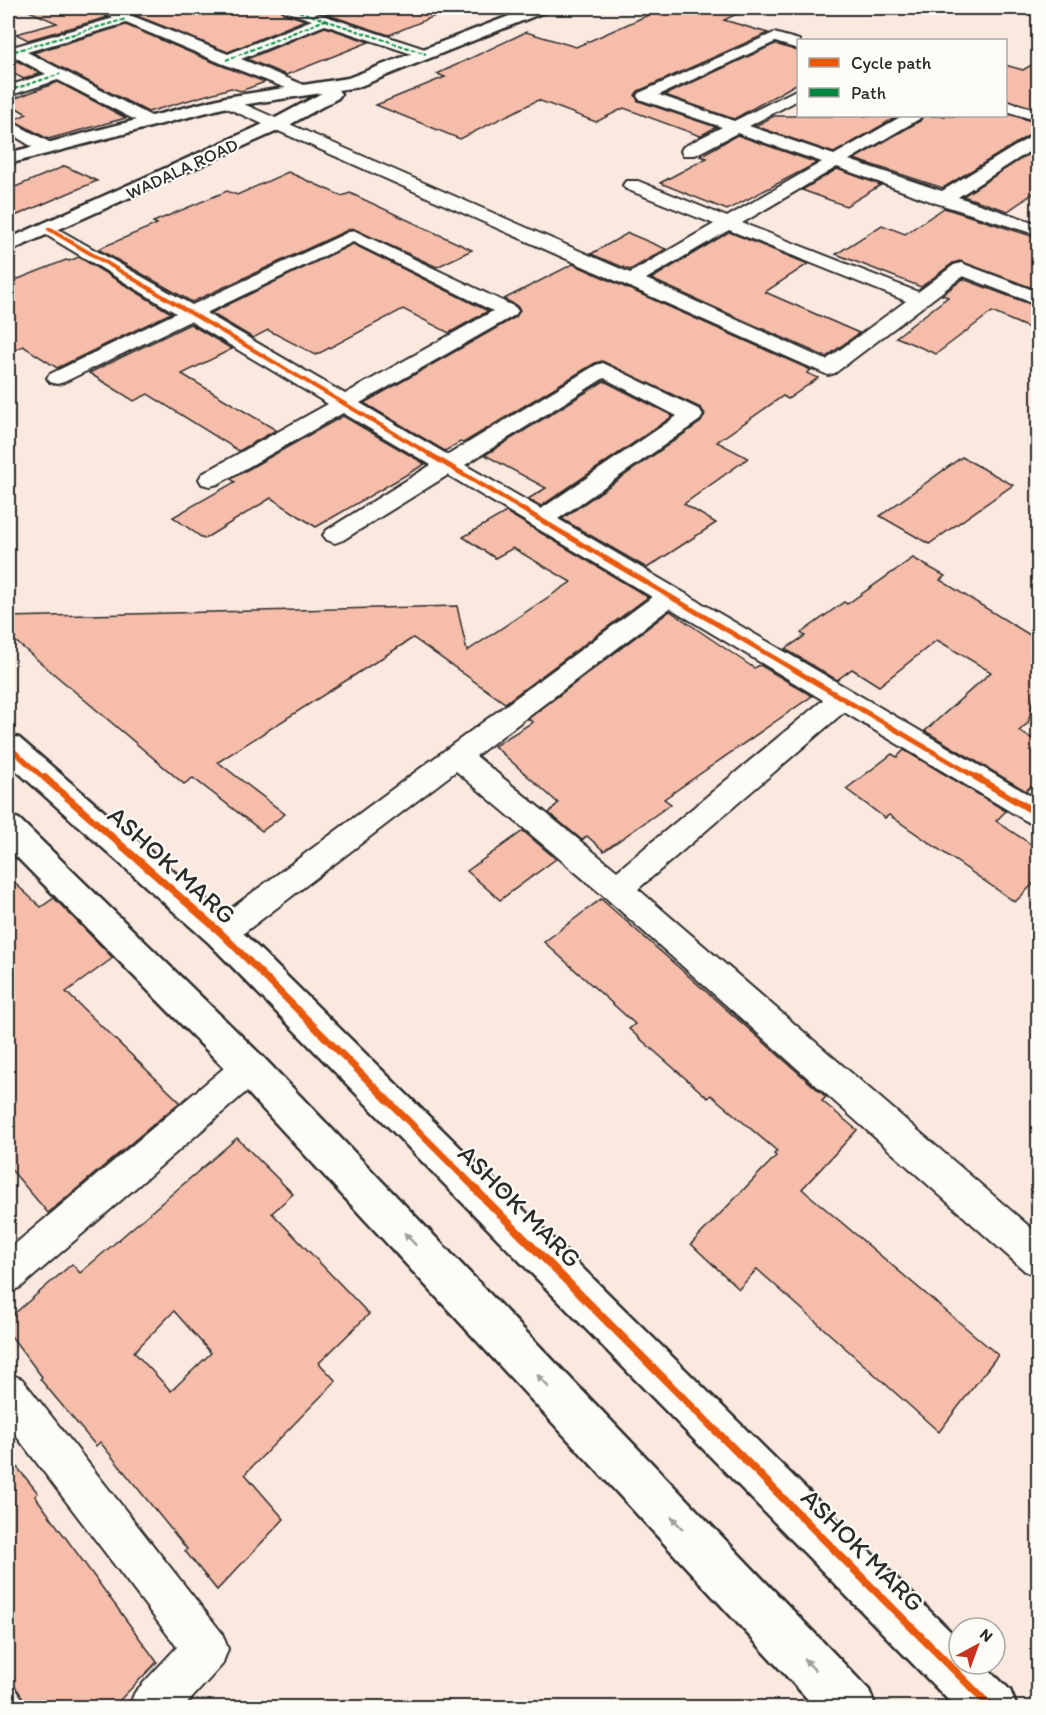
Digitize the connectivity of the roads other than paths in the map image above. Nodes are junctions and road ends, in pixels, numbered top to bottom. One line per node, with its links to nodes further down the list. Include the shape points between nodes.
1 (101, 8): 4 (street)
2 (289, 8): 5 (street)
3 (542, 8): 8 (street)
4 (126, 19): 7 (street); 9 (street)
5 (325, 20): 8 (street); 9 (street)
6 (797, 45): 22 (street, via 774,37 645,96)
7 (10, 51): 10 (street)
8 (426, 54): 11 (street)
9 (226, 60): 12 (street)
10 (60, 74): 13 (street); 19 (street)
11 (352, 83): 12 (street); 21 (street, WADALA ROAD)
12 (304, 90): 15 (street)
13 (8, 91)
14 (797, 94): 22 (street)
15 (237, 103): 19 (street); 21 (street); 28 (street)
16 (1007, 107): 17 (street)
17 (1038, 116)
18 (911, 117): 27 (street)
19 (147, 120): 24 (street)
20 (8, 125): 24 (street)
21 (276, 125): 32 (street, WADALA ROAD); 35 (street)
22 (735, 125): 25 (street); 27 (street)
23 (1038, 139): 30 (street)
24 (45, 147): 26 (street)
25 (689, 151)
26 (8, 158)
27 (836, 161): 30 (street); 31 (street)
28 (8, 168)
29 (632, 186): 31 (street)
30 (942, 199): 33 (street)
31 (726, 224): 35 (street); 37 (street)
32 (49, 229): 34 (street, WADALA ROAD); 38 (street)
33 (1038, 230)
34 (8, 246)
35 (631, 280): 37 (street, via 828,369)
36 (1038, 299): 37 (street, via 961,269)
37 (920, 300)
38 (191, 313): 39 (street); 40 (street); 40 (street, via 353,235 508,311)
39 (57, 378)
40 (343, 404): 41 (street); 42 (street)
41 (446, 464): 43 (street); 43 (street, via 603,369 692,414); 44 (street)
42 (210, 479)
43 (541, 520): 45 (street)
44 (335, 535)
45 (670, 596): 46 (street); 48 (street)
46 (843, 698): 49 (street); 51 (street)
47 (8, 746): 52 (street, ASHOK MARG)
48 (457, 756): 51 (street); 52 (street)
49 (1038, 814)
50 (8, 828): 53 (street)
51 (617, 889): 54 (street)
52 (220, 933): 59 (street, ASHOK MARG)
53 (249, 1068): 55 (street); 58 (street, one-way to 53)
54 (1038, 1258)
55 (8, 1274)
56 (8, 1393): 57 (street, via 206,1649)
57 (151, 1707)
58 (850, 1707)
59 (992, 1707)

